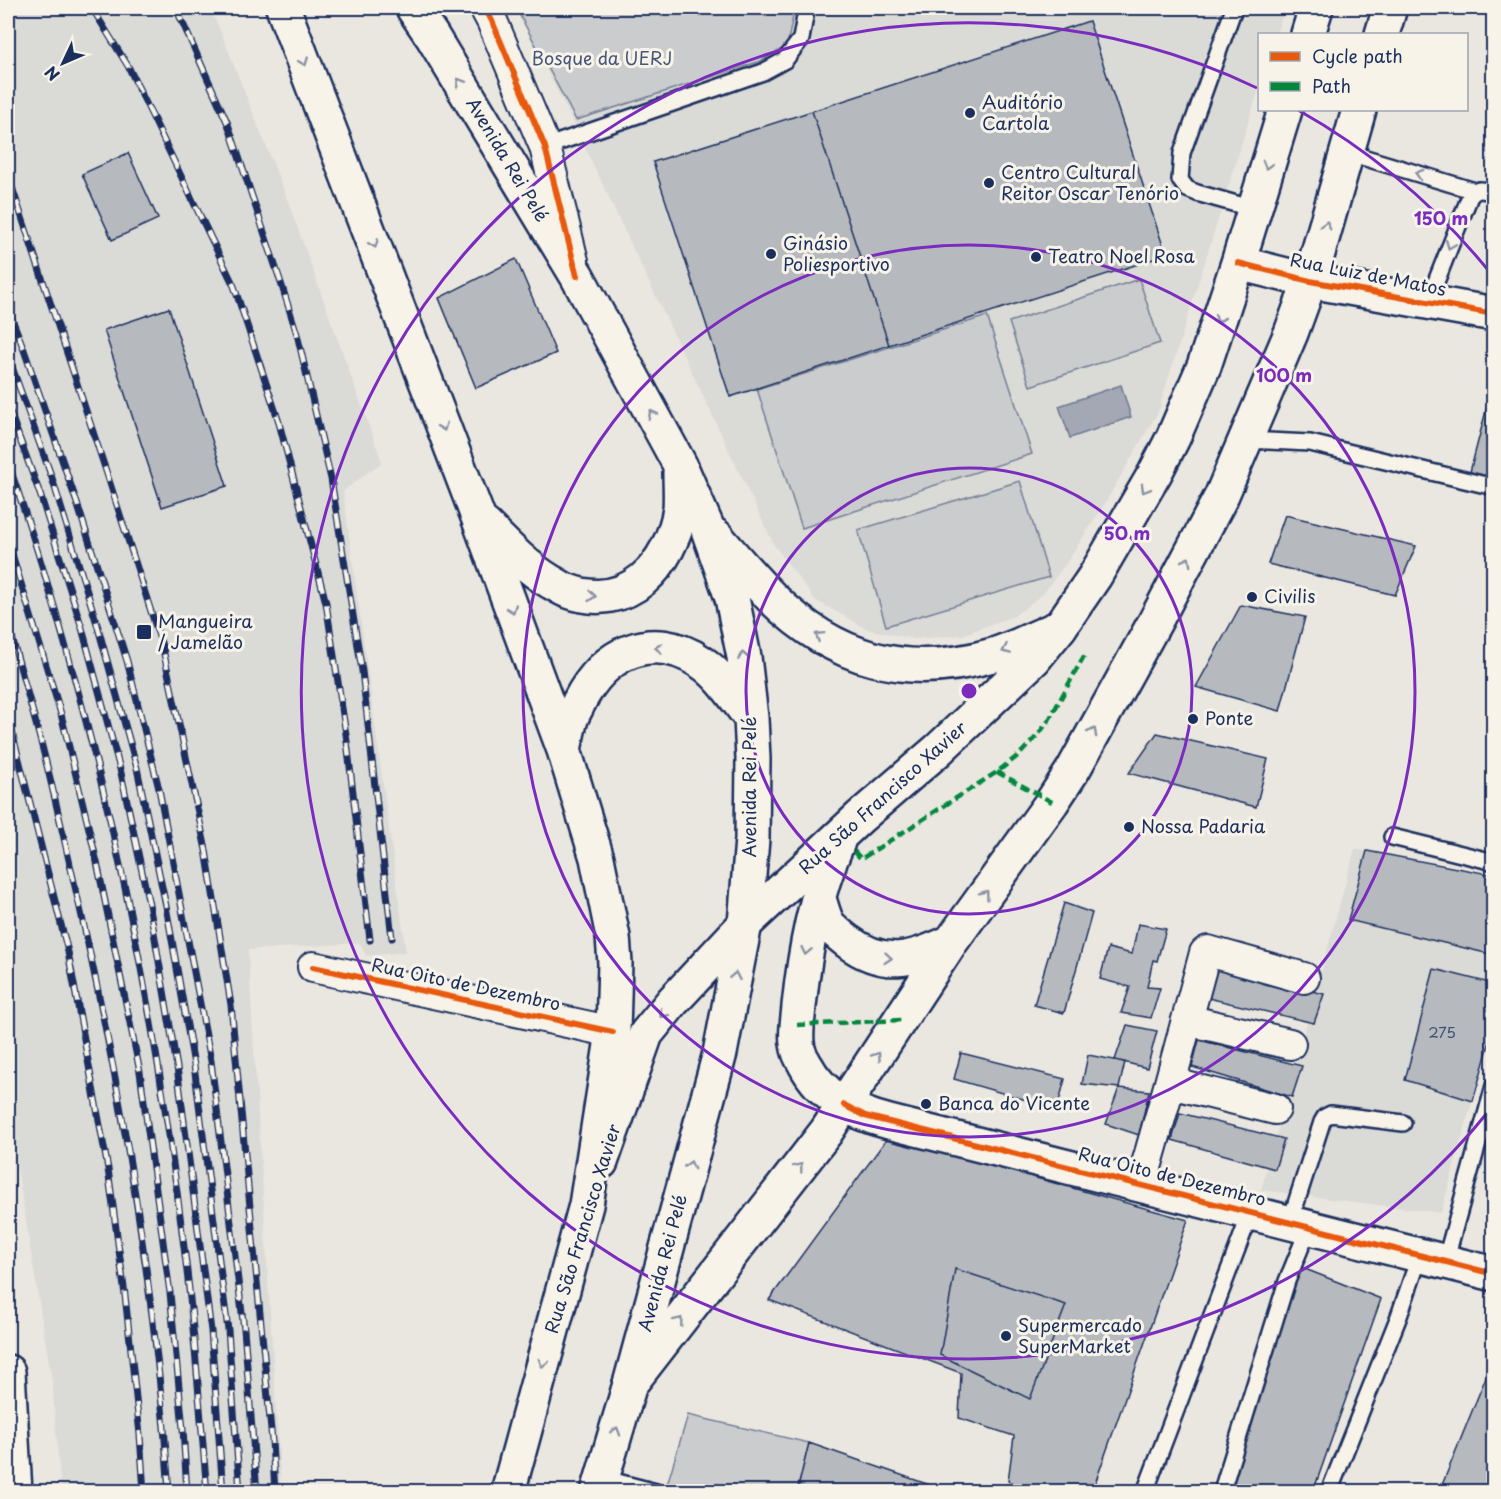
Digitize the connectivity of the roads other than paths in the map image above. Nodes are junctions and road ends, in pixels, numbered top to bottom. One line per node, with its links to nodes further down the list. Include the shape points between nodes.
1 (283, 8): 25 (main road, one-way to 25)
2 (413, 8): 18 (main road, Avenida Rei Pelé, one-way to 2)
3 (485, 8): 12 (street)
4 (805, 8): 12 (lane, via 801,39 785,60 764,72)
5 (1234, 8): 16 (lane, via 1182,153 1180,180 1197,194)
6 (1316, 8): 8 (main road)
7 (1390, 8): 9 (main road)
8 (1308, 33)
9 (1382, 33)
10 (1285, 111): 16 (main road, Rua São Francisco Xavier, one-way to 16)
11 (1359, 111): 13 (main road)
12 (545, 147): 18 (street)
13 (1346, 152): 14 (lane, one-way to 13); 19 (main road, one-way to 13)
14 (1475, 191): 15 (lane); 20 (lane, one-way to 20)
15 (1494, 193)
16 (1254, 209): 17 (main road, Rua São Francisco Xavier)
17 (1238, 263): 19 (main road, Rua Luiz de Matos); 27 (main road, Rua São Francisco Xavier, one-way to 27, via 1204,366 1173,438 1095,576)
18 (577, 276): 23 (main road, Avenida Rei Pelé, one-way to 18)
19 (1310, 281): 20 (main road, Rua Luiz de Matos); 22 (main road)
20 (1428, 302): 21 (main road, Rua Luiz de Matos)
21 (1494, 314)
22 (1245, 440): 24 (lane, via 1310,443); 35 (main road, one-way to 22, via 1072,770 1221,498)
23 (680, 465): 25 (main road, one-way to 23, via 511,552 566,591 595,598 619,594 657,566 672,538 680,508); 26 (main road, Avenida Rei Pelé)
24 (1494, 487)
25 (478, 517): 29 (main road, one-way to 29)
26 (707, 527): 27 (main road, one-way to 26, via 995,654 956,664 914,666 874,660 836,646 808,628 772,598); 28 (main road, Avenida Rei Pelé, one-way to 26, via 732,598)
27 (1060, 627): 30 (main road, Rua São Francisco Xavier, via 1009,684)
28 (751, 718): 29 (main road, one-way to 29, via 723,682 701,662 677,649 636,649 615,659 584,693 571,718); 34 (main road, Avenida Rei Pelé, via 752,839)
29 (564, 750): 39 (main road, via 597,858 613,937)
30 (841, 835): 33 (main road, Rua Oito de Dezembro); 34 (main road, Rua São Francisco Xavier)
31 (1392, 837): 32 (lane)
32 (1494, 862)
33 (818, 896): 35 (main road, one-way to 35, via 828,923 859,950 879,957 904,959); 43 (main road, Rua Oito de Dezembro, one-way to 43, via 804,961 797,1025 799,1052 824,1090)
34 (745, 924): 47 (main road, Rua São Francisco Xavier, one-way to 47, via 646,1034); 53 (main road, Avenida Rei Pelé, one-way to 34, via 717,1067)
35 (951, 942): 43 (main road, one-way to 35)
36 (313, 967): 39 (street, Rua Oito de Dezembro)
37 (1304, 978): 38 (street, via 1208,951)
38 (1186, 1020): 40 (street); 41 (street)
39 (613, 1032): 47 (main road)
40 (1290, 1044)
41 (1170, 1083): 44 (street); 46 (street)
42 (1494, 1086): 50 (lane)
43 (844, 1105): 46 (main road, Rua Oito de Dezembro, via 865,1116); 53 (main road, one-way to 43)
44 (1275, 1109)
45 (1403, 1123): 49 (lane, via 1331,1114 1325,1117)
46 (1141, 1185): 48 (main road, Rua Oito de Dezembro)
47 (586, 1205): 56 (main road, Rua São Francisco Xavier, one-way to 56)
48 (1251, 1212): 49 (main road, Rua Oito de Dezembro); 58 (lane)
49 (1299, 1225): 50 (main road, Rua Oito de Dezembro); 59 (lane, via 1287,1281 1224,1484)
50 (1432, 1258): 51 (main road, Rua Oito de Dezembro); 60 (lane, via 1399,1316)
51 (1494, 1274)
52 (8, 1372): 55 (main road)
53 (630, 1384): 54 (main road, one-way to 53)
54 (600, 1485): 57 (lane)
55 (15, 1491)
56 (508, 1491)
57 (656, 1491)
58 (1145, 1491)
59 (1228, 1491)
60 (1329, 1491)

